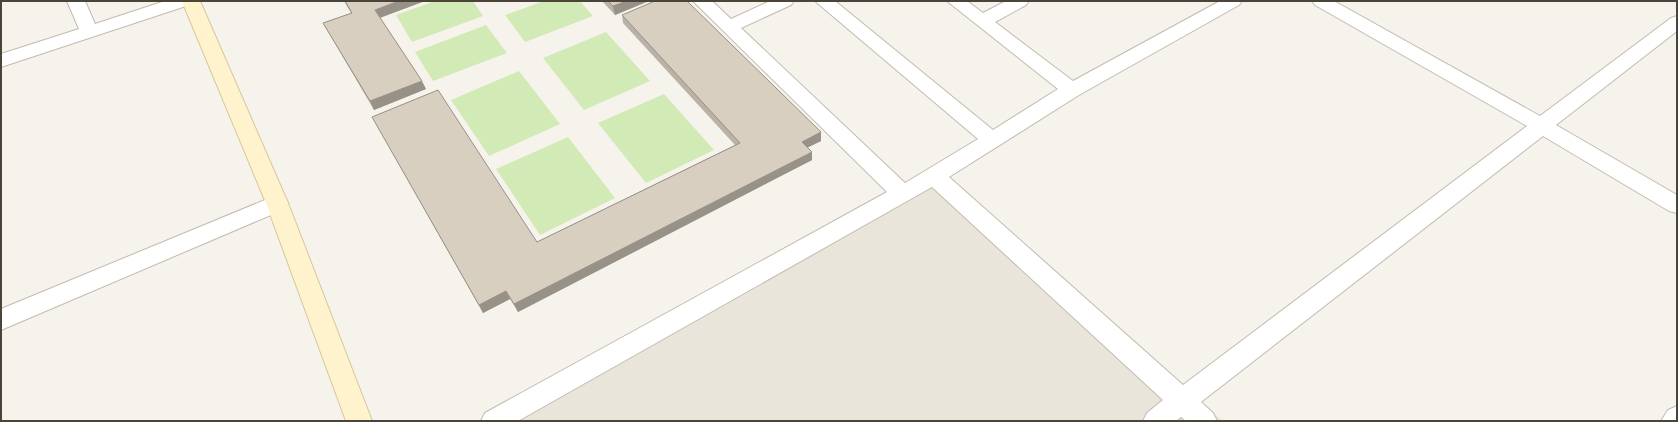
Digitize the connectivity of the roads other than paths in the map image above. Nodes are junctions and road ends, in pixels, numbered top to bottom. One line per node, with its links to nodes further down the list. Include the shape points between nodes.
1 (76, 1): 14 (street)
2 (183, 1): 14 (street)
3 (191, 1): 21 (street)
4 (702, 1): 13 (street)
5 (785, 1): 13 (street)
6 (824, 1): 18 (street)
7 (956, 1): 11 (street)
8 (1020, 1): 11 (street)
9 (1233, 1): 16 (street)
10 (1321, 1): 17 (street)
11 (982, 21): 16 (street)
12 (1677, 22): 17 (street)
13 (730, 27): 20 (street)
14 (89, 32): 15 (street)
15 (1, 61)
16 (1072, 90): 18 (street)
17 (1542, 126): 22 (street); 24 (street)
18 (991, 139): 19 (street)
19 (934, 176): 20 (street); 24 (street)
20 (902, 194): 27 (street)
21 (277, 203): 23 (street); 26 (street)
22 (1677, 205)
23 (1, 320)
24 (1182, 400): 28 (street); 29 (street)
25 (1677, 418): 30 (street)
26 (359, 421)
27 (494, 421)
28 (1156, 421)
29 (1204, 421)
30 (1674, 421)

